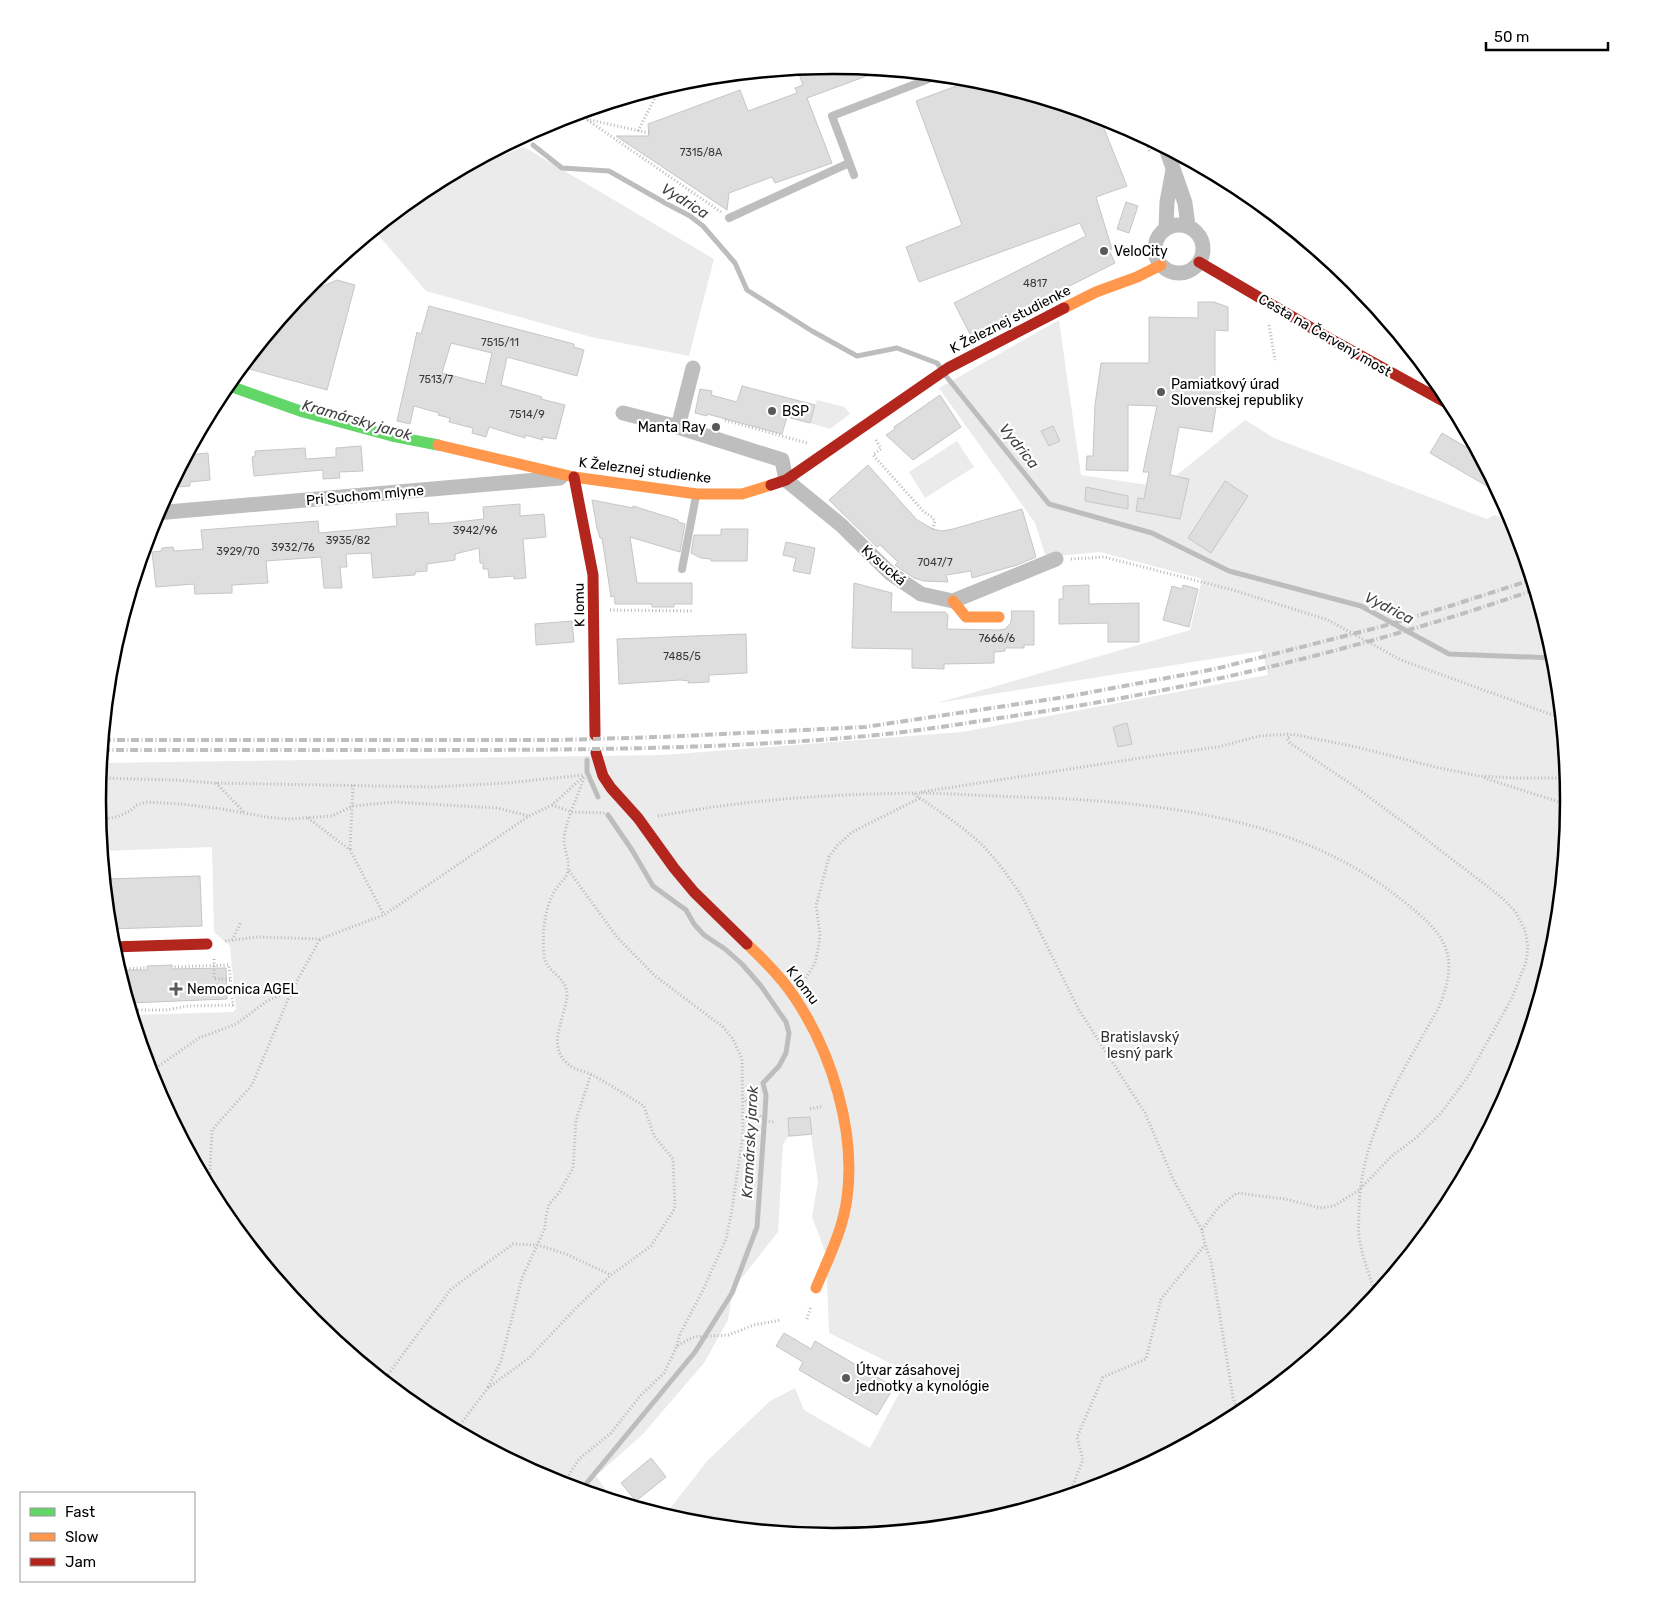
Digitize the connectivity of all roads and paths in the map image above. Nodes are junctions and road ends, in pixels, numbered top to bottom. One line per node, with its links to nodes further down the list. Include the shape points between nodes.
1 (926, 80): 6 (lane, via 832,116)
2 (656, 96): 3 (path)
3 (638, 131): 4 (path); 9 (path, via 586,119)
4 (649, 134)
5 (1169, 156): 7 (street)
6 (849, 163): 8 (lane); 9 (lane)
7 (1174, 169): 10 (street, via 1185,203); 11 (street, via 1167,202)
8 (854, 174)
9 (729, 218)
10 (1188, 226): 11 (street); 12 (street, via 1197,233 1202,244)
11 (1166, 228): 13 (street, via 1154,246)
12 (1199, 262): 13 (street, via 1181,273); 18 (street, Cesta na Červený most)
13 (1161, 265): 25 (street, K Železnej studienke, via 1096,292 948,368)
14 (1270, 321): 15 (path)
15 (1275, 360)
16 (693, 368): 21 (street)
17 (235, 388): 24 (street, K Železnej studienke, via 303,412 392,436)
18 (1439, 399)
19 (623, 413): 21 (street)
20 (725, 420): 23 (path)
21 (678, 428): 25 (street, via 782,460)
22 (872, 435): 28 (path, via 881,448 873,455 932,517 935,521)
23 (810, 444)
24 (574, 477): 26 (street, K Železnej studienke); 27 (street, Pri Suchom mlyne); 32 (street, K lomu, via 594,575)
25 (786, 480): 26 (street, K Železnej studienke, via 742,494); 31 (street, Kysucká, via 841,525 890,574 921,594)
26 (697, 494): 30 (lane)
27 (166, 512)
28 (932, 531)
29 (1056, 559): 31 (street); 35 (path, via 1104,557 1233,590 1328,620 1401,660)
30 (682, 569)
31 (954, 601): 34 (street, via 966,617)
32 (594, 609): 33 (path); 37 (street, K lomu)
33 (692, 611)
34 (1000, 617)
35 (1555, 716)
36 (1292, 734): 40 (path); 45 (path, via 1259,736 1218,747); 78 (path, via 1288,739 1290,743 1354,786 1500,896 1525,930 1528,947 1526,962 1512,998 1467,1078 1441,1113)
37 (595, 735)
38 (596, 753): 53 (street, K lomu, via 603,777)
39 (585, 775): 44 (path, via 434,787); 48 (path); 50 (path)
40 (1479, 776): 42 (path); 47 (path)
41 (106, 778): 43 (path)
42 (1560, 778)
43 (215, 783): 44 (path); 51 (path)
44 (353, 785): 49 (path)
45 (913, 793): 46 (path); 53 (path, via 783,800 653,816); 78 (path, via 1082,799 1171,808 1243,824 1304,842 1352,866 1428,920 1445,944 1450,966 1446,988 1439,1007 1381,1112)
46 (920, 798): 71 (path, via 852,832 829,857 816,906 820,934 815,962); 79 (path, via 972,836 1000,865 1023,898 1079,1010 1145,1113 1174,1182)
47 (1560, 802)
48 (552, 805): 50 (path); 54 (path)
49 (353, 806): 54 (path, via 394,802 497,808); 56 (path, via 332,816); 57 (path)
50 (572, 812): 52 (path); 58 (path, via 564,840)
51 (245, 813): 55 (path, via 146,802 117,817); 56 (path, via 287,819)
52 (608, 813)
53 (635, 814): 71 (street, K lomu, via 672,867)
54 (529, 816): 59 (path)
55 (106, 818)
56 (308, 818): 57 (path)
57 (350, 850): 59 (path)
58 (568, 871): 74 (path, via 548,903 544,957 549,969 565,984 567,995 557,1036 560,1053 568,1065); 75 (path, via 617,937 654,975 723,1027 733,1039 742,1059)
59 (384, 915): 61 (path)
60 (241, 922): 62 (path)
61 (320, 939): 62 (path, via 257,937); 70 (path)
62 (232, 940): 63 (path)
63 (207, 944): 64 (street); 65 (path, via 214,952)
64 (121, 947)
65 (214, 966): 66 (path); 69 (path, via 229,966); 69 (path, via 214,979)
66 (174, 967)
67 (145, 968): 68 (path)
68 (126, 969)
69 (230, 979): 72 (path, via 233,1005)
70 (292, 990): 73 (path, via 267,1001 236,1024 198,1038); 77 (path, via 252,1085 212,1130)
71 (795, 997): 83 (street, K lomu, via 810,1020 827,1060 848,1141 848,1193 842,1225)
72 (137, 1010)
73 (157, 1067)
74 (591, 1074): 81 (path, via 576,1120 573,1168 549,1204); 82 (path, via 644,1106 654,1136 673,1159 675,1208 651,1246)
75 (743, 1098): 76 (path, via 757,1114); 86 (path, via 742,1135 726,1239)
76 (774, 1122)
77 (210, 1176)
78 (1359, 1190): 79 (path, via 1334,1206 1320,1208 1285,1199 1237,1194 1217,1209); 84 (path, via 1358,1234)
79 (1202, 1230): 80 (path)
80 (1205, 1244): 89 (path, via 1211,1261); 92 (path, via 1162,1299 1146,1359 1103,1376 1077,1437 1083,1460)
81 (538, 1245): 82 (path); 87 (path, via 513,1244 451,1289); 88 (path, via 522,1278 501,1361)
82 (611, 1275): 88 (path, via 529,1358)
83 (816, 1288)
84 (1374, 1288)
85 (781, 1320): 86 (path, via 754,1325 728,1335 693,1337)
86 (677, 1346): 91 (path, via 664,1373 641,1395 611,1433 579,1459)
87 (387, 1376)
88 (488, 1388): 90 (path)
89 (1236, 1407)
90 (460, 1425)
91 (567, 1478)
92 (1072, 1488)

